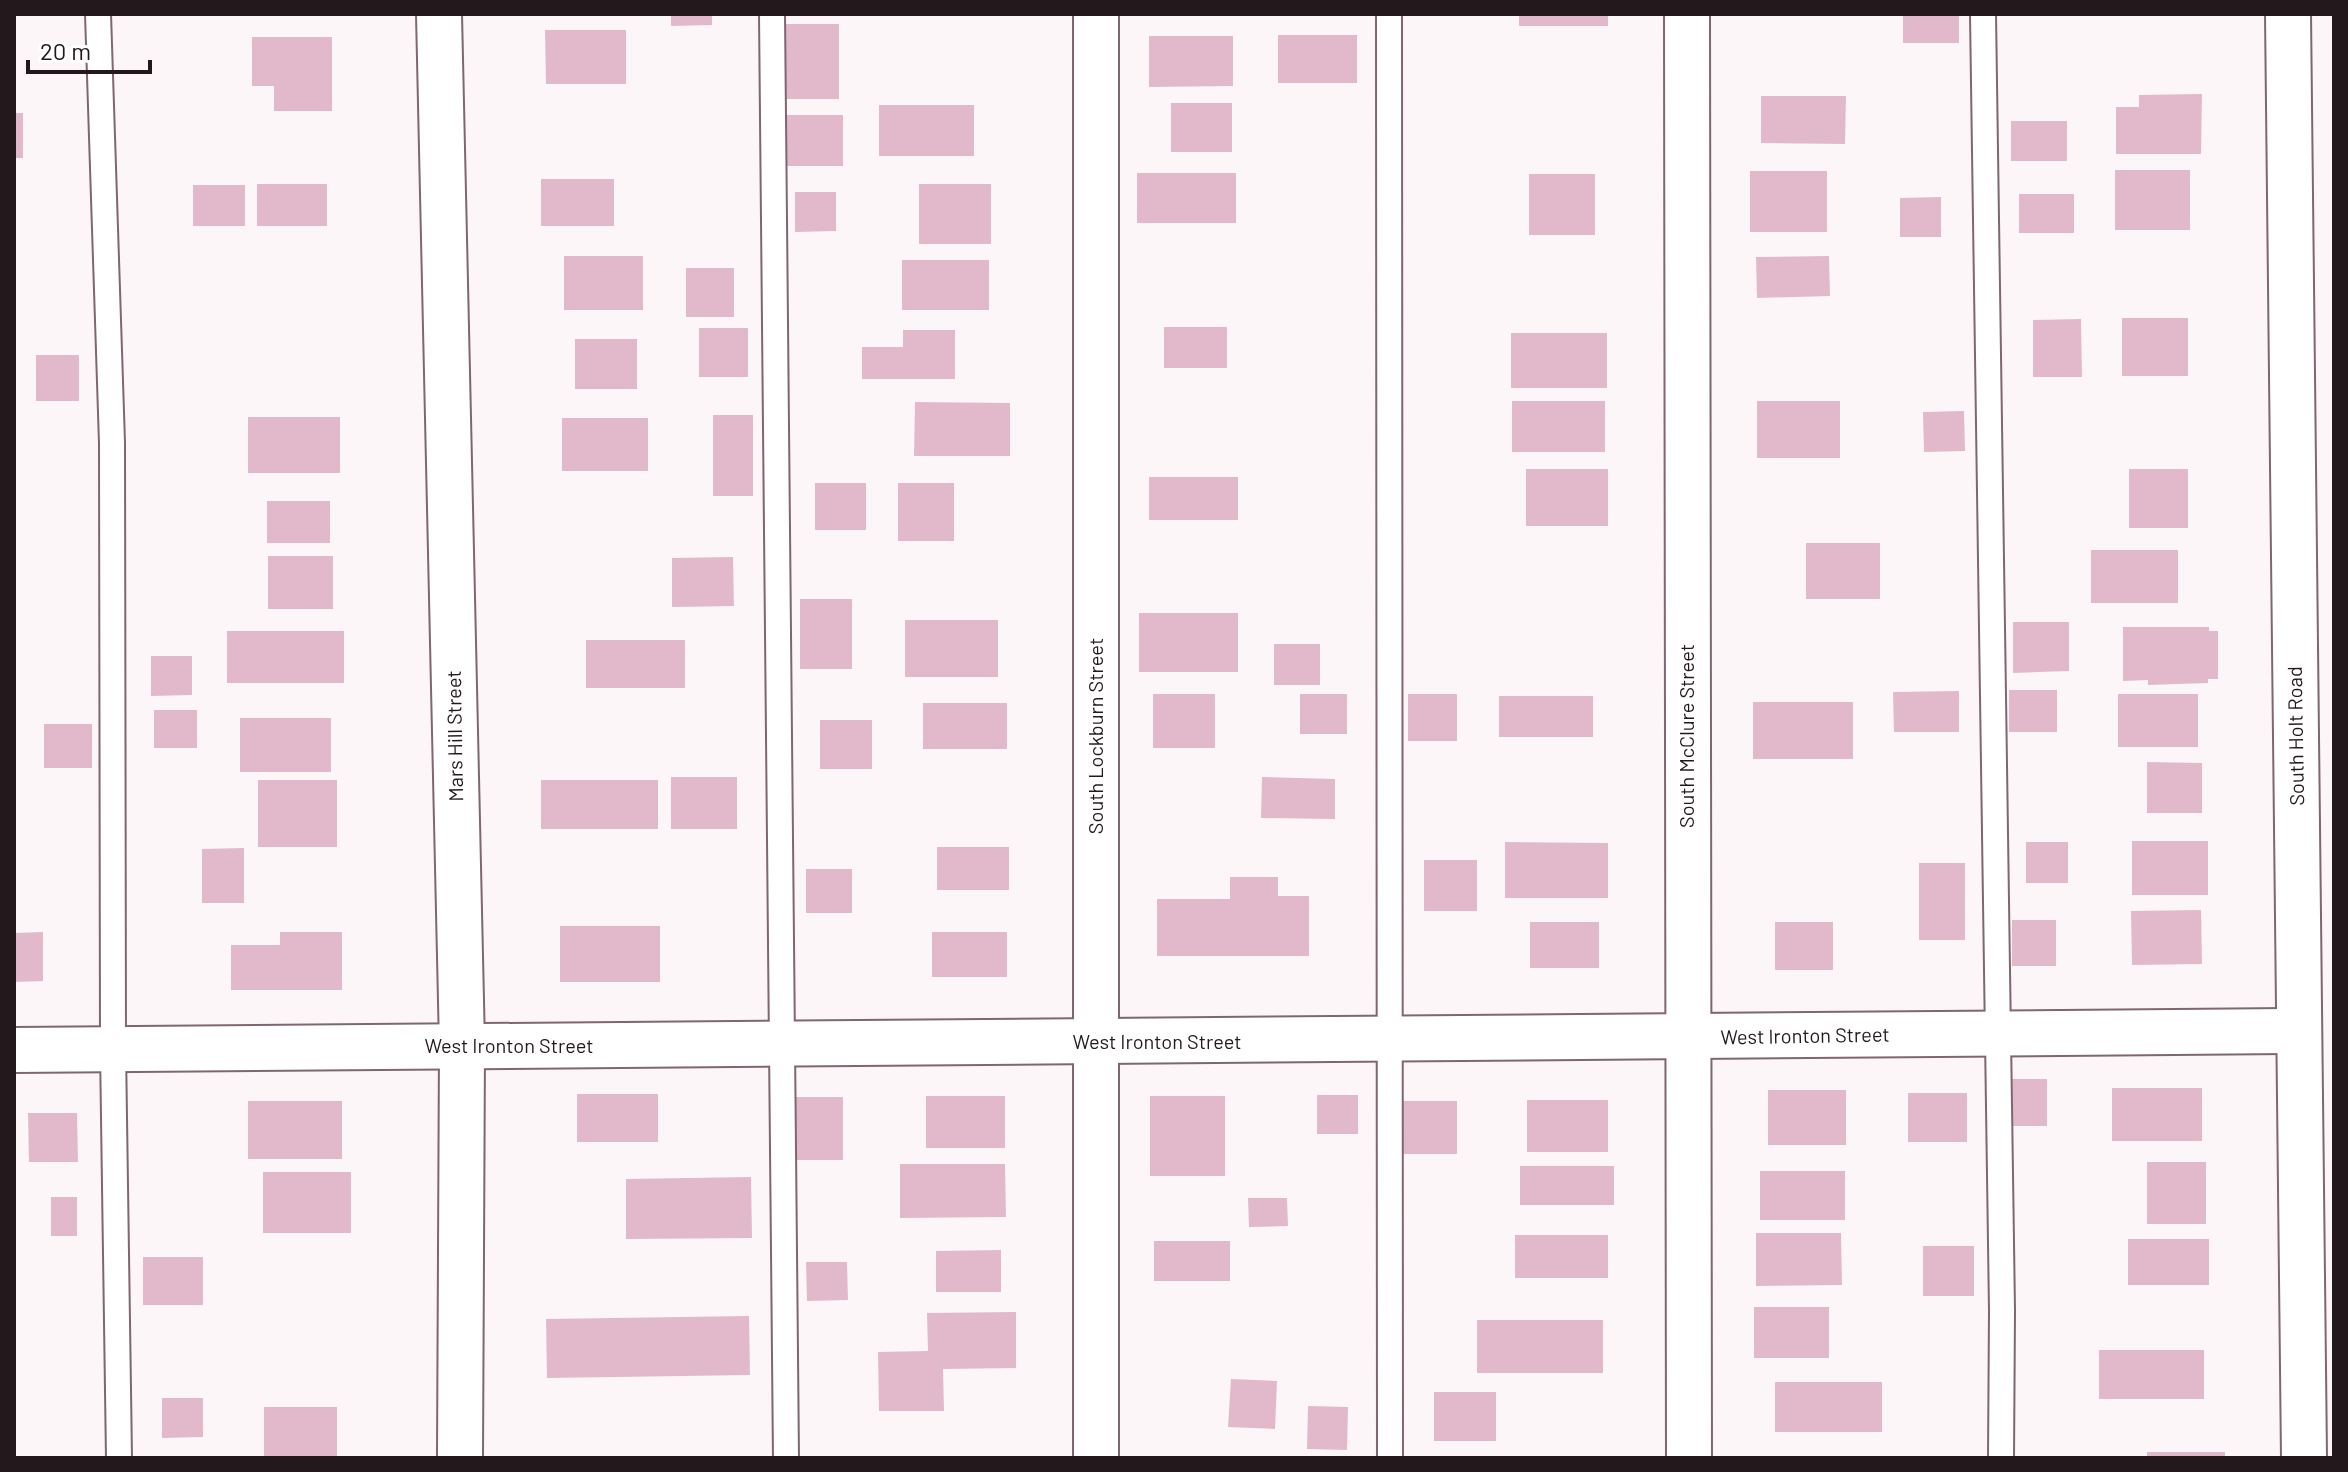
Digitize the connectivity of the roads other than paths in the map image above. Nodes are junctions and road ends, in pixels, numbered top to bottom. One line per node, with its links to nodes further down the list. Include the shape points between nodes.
1 (98, 14): 16 (lane, via 112,443)
2 (439, 14): 15 (street, Mars Hill Street)
3 (772, 14): 14 (lane)
4 (1096, 14): 13 (street, South Lockburn Street)
5 (1389, 14): 12 (lane)
6 (1687, 14): 11 (street, South McClure Street)
7 (1983, 14): 10 (lane)
8 (2288, 14): 9 (street, South Holt Road)
9 (2299, 1031): 10 (street, West Ironton Street); 25 (street, South Holt Road)
10 (1997, 1034): 11 (street, West Ironton Street); 24 (lane)
11 (1687, 1037): 12 (street, West Ironton Street); 23 (street, South McClure Street)
12 (1389, 1040): 13 (street, West Ironton Street); 22 (lane)
13 (1096, 1042): 14 (street, West Ironton Street); 21 (street, South Lockburn Street)
14 (782, 1044): 15 (street, West Ironton Street); 20 (lane)
15 (462, 1046): 16 (street, West Ironton Street); 19 (street, Mars Hill Street)
16 (113, 1049): 17 (street, West Ironton Street); 18 (lane)
17 (14, 1050)
18 (119, 1458)
19 (460, 1458)
20 (786, 1458)
21 (1096, 1458)
22 (1390, 1458)
23 (1689, 1458)
24 (2001, 1458)
25 (2304, 1458)

